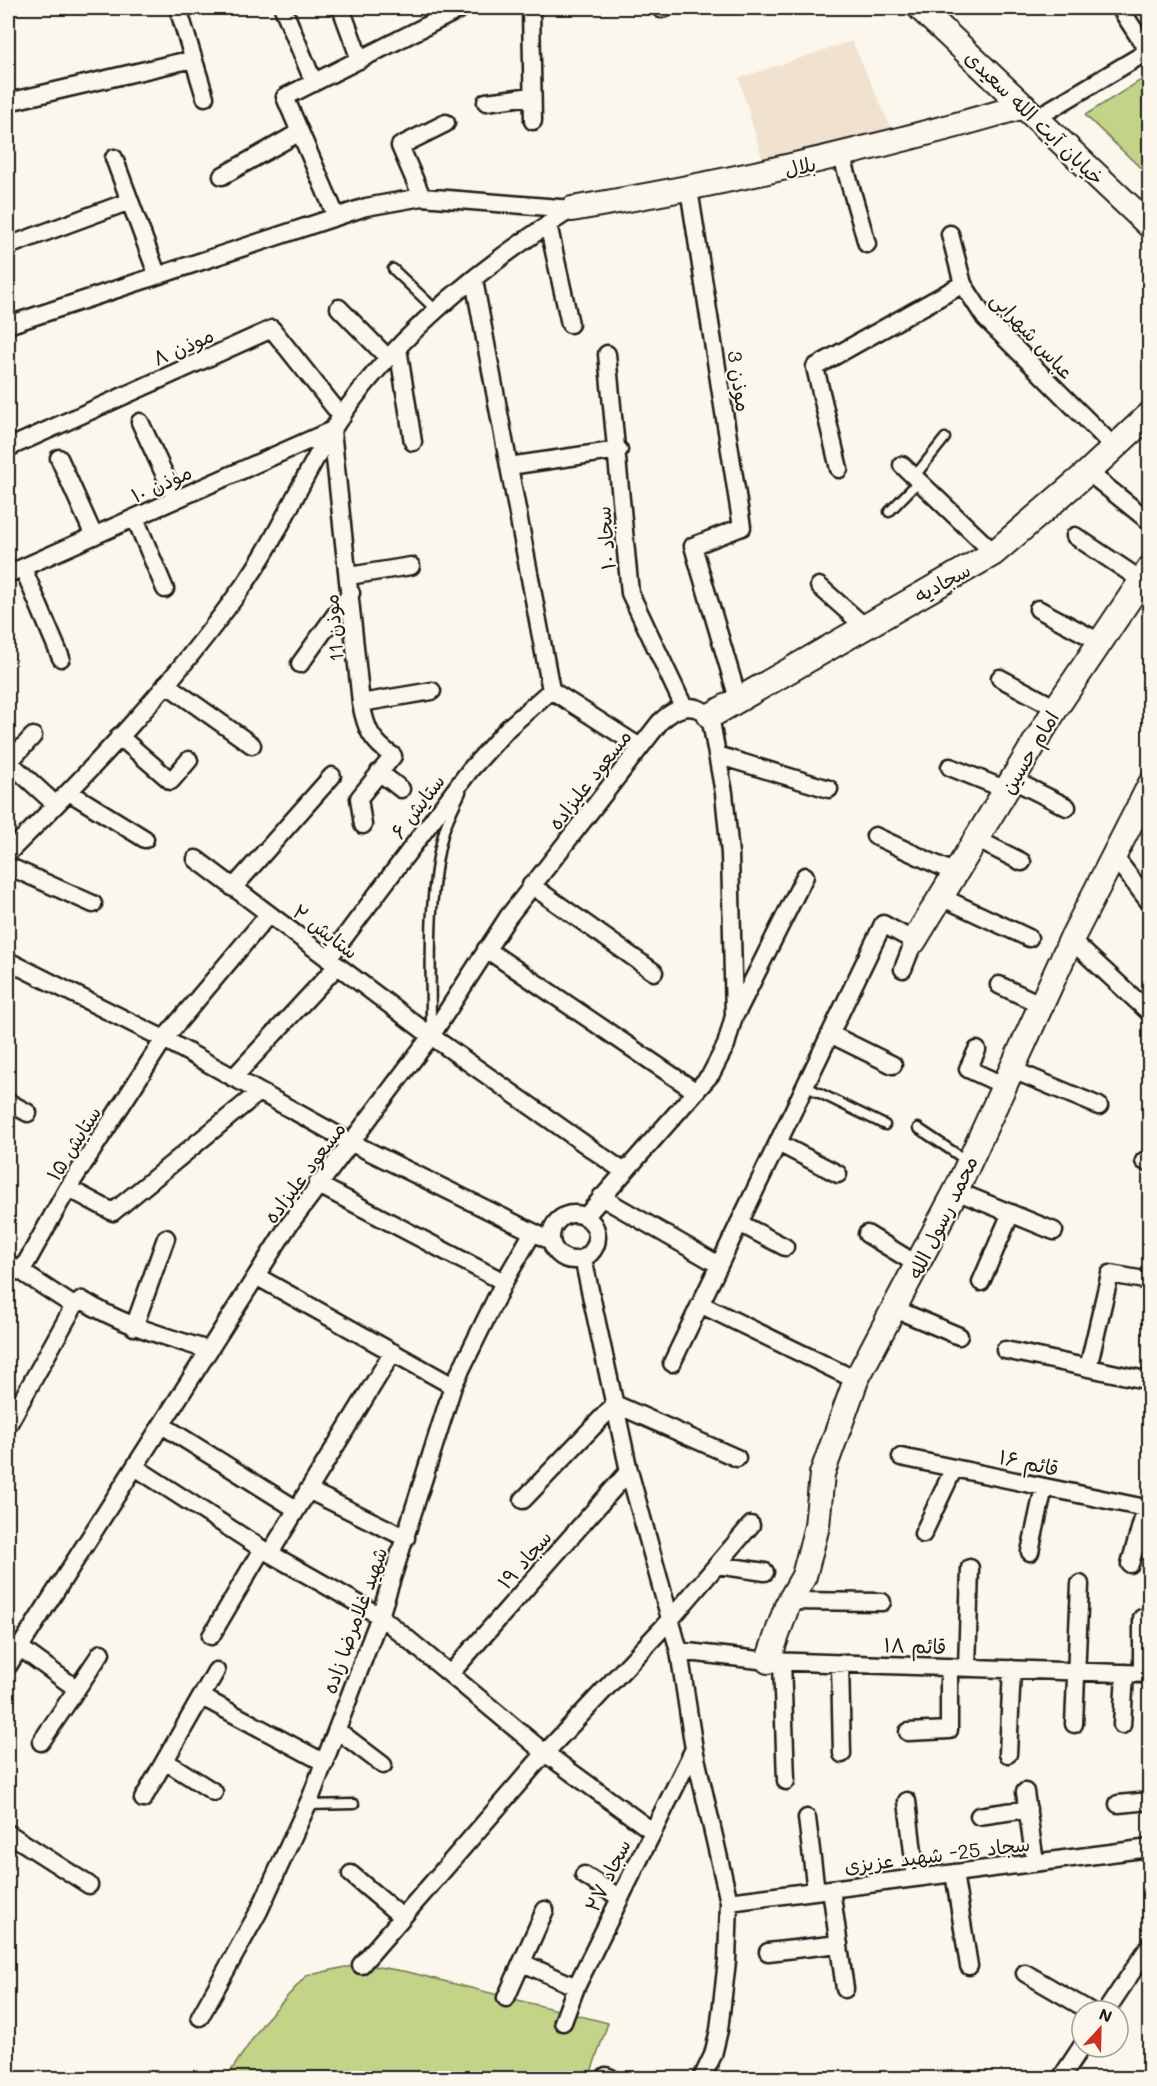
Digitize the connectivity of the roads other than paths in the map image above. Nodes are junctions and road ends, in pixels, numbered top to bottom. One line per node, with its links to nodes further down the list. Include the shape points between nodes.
1 (178, 8): 9 (street)
2 (283, 8): 11 (street)
3 (341, 8): 10 (street)
4 (531, 8): 12 (street)
5 (921, 8): 16 (street, خیابان آیت الله سعیدی)
6 (1120, 8): 8 (street)
7 (452, 10): 10 (street)
8 (1148, 51): 16 (street)
9 (194, 58): 13 (street); 14 (street)
10 (360, 60): 11 (street)
11 (314, 83): 19 (street, via 285,97)
12 (532, 96): 15 (street); 17 (street)
13 (205, 97)
14 (8, 102)
15 (486, 102)
16 (1030, 112): 20 (street, بلال); 29 (street, خیابان آیت الله سعیدی)
17 (533, 121)
18 (446, 123): 24 (street, via 400,146)
19 (300, 132): 22 (street); 27 (street)
20 (842, 156): 23 (street, بلال); 31 (street)
21 (114, 158): 25 (street)
22 (222, 176)
23 (689, 189): 26 (street, بلال); 79 (street, موذن 3, via 742,526 693,546)
24 (422, 197): 26 (street); 27 (street)
25 (130, 201): 32 (street); 34 (street)
26 (572, 209): 28 (street)
27 (336, 216): 34 (street)
28 (548, 224): 35 (street); 39 (street)
29 (1149, 226)
30 (950, 234): 36 (street, عباس شهرابی)
31 (867, 244)
32 (8, 246)
33 (393, 268): 38 (lane)
34 (157, 274): 40 (street)
35 (474, 280): 38 (street); 52 (street)
36 (963, 284): 48 (street, عباس شهرابی, via 985,318 1012,348); 53 (street, via 815,367)
37 (339, 308): 41 (street)
38 (435, 309): 41 (street)
39 (570, 324)
40 (8, 325)
41 (393, 353): 45 (street); 47 (street)
42 (608, 354): 50 (street, سجاد ۱۰)
43 (1149, 414): 48 (street, سجادیه)
44 (140, 422): 56 (street)
45 (337, 424): 49 (street, موذن ۸, via 272,329); 56 (street, موٰذن ۱۰); 66 (street, موذن 11); 76 (street, via 244,586)
46 (945, 438): 55 (lane)
47 (413, 442)
48 (1114, 447): 54 (street, سجادیه)
49 (8, 448)
50 (619, 450): 52 (street); 81 (street, سجاد ۱۰, via 630,593)
51 (59, 458): 60 (street)
52 (509, 466): 77 (street)
53 (839, 469)
54 (1088, 472): 59 (street); 62 (street, سجادیه)
55 (912, 474): 57 (lane); 62 (street)
56 (176, 500): 58 (street, موٰذن ۱۰)
57 (889, 512)
58 (135, 518): 60 (street, موٰذن ۱۰); 68 (street)
59 (1149, 522)
60 (94, 536): 64 (street, موٰذن ۱۰)
61 (1075, 536): 65 (street)
62 (994, 553): 71 (street, سجادیه)
63 (411, 567): 66 (street)
64 (15, 571): 73 (street)
65 (1145, 574): 72 (street, امام حسین)
66 (349, 576): 69 (street, موذن 11)
67 (819, 586): 71 (street)
68 (165, 589)
69 (351, 593): 74 (street); 80 (street, موذن 11)
70 (1038, 609): 72 (street)
71 (864, 626): 79 (street, سجادیه)
72 (1100, 642): 82 (street, امام حسین)
73 (61, 658)
74 (300, 664)
75 (1000, 678): 82 (street)
76 (165, 684): 85 (street); 86 (street)
77 (551, 690): 87 (street); 91 (street, ستایش ۶, via 508,728)
78 (432, 691): 80 (street)
79 (738, 699): 83 (street, سجادیه)
80 (361, 703): 92 (street, موذن 11, via 365,724 376,745 393,756)
81 (684, 707): 83 (street, via 702,709); 87 (street, مسعود علیزاده, via 671,712)
82 (1056, 708): 94 (street, امام حسین)
83 (710, 716): 88 (street)
84 (33, 736): 99 (street, via 9,762)
85 (119, 736): 89 (street, via 171,781); 98 (street)
86 (252, 745)
87 (640, 747): 112 (street, مسعود علیزاده)
88 (717, 756): 97 (street); 129 (street, via 730,854)
89 (189, 760)
90 (951, 767): 94 (street)
91 (470, 770): 123 (street, ستایش ۶); 131 (lane, via 444,831 438,865 430,947)
92 (379, 772): 96 (street); 101 (street, موذن 11, via 358,798)
93 (332, 776): 113 (street)
94 (1010, 785): 100 (street); 104 (street, امام حسین)
95 (1149, 785): 106 (street, محمد رسول الله)
96 (401, 789)
97 (829, 789)
98 (69, 792): 99 (street); 103 (street)
99 (56, 805): 105 (street)
100 (1067, 807)
101 (363, 825)
102 (875, 836): 110 (street)
103 (145, 839)
104 (976, 839): 108 (street); 110 (street, امام حسین)
105 (8, 853)
106 (1113, 855): 115 (street); 119 (street, محمد رسول الله)
107 (196, 859): 113 (street, ستایش ۲)
108 (1022, 862)
109 (8, 866): 116 (street)
110 (956, 873): 114 (street, امام حسین)
111 (805, 876): 129 (street)
112 (531, 885): 121 (street, مسعود علیزاده); 125 (street)
113 (233, 888): 117 (street, ستایش ۲)
114 (941, 897): 118 (street); 120 (street, امام حسین)
115 (1149, 903)
116 (93, 904)
117 (269, 914): 123 (street, ستایش ۲); 132 (street, ستایش ۱۵)
118 (1029, 938)
119 (1071, 940): 127 (street, محمد رسول الله); 128 (street)
120 (914, 941): 124 (street); 130 (street, via 883,924)
121 (486, 949): 131 (street, مسعود علیزاده); 138 (street)
122 (8, 962): 132 (street)
123 (332, 962): 131 (street, ستایش ۲); 135 (street, ستایش ۶)
124 (903, 969)
125 (654, 972)
126 (999, 985): 127 (street)
127 (1042, 1005): 136 (street, محمد رسول الله)
128 (1149, 1013)
129 (734, 1017): 138 (street, via 718,1062)
130 (830, 1034): 134 (street); 137 (street)
131 (431, 1036): 145 (street, مسعود علیزاده); 148 (street, ستایش ۲)
132 (164, 1039): 135 (street); 151 (street, ستایش ۱۵)
133 (977, 1050): 136 (street, via 968,1069)
134 (893, 1065)
135 (233, 1078): 139 (street)
136 (1009, 1078): 141 (street); 147 (street, محمد رسول الله)
137 (805, 1086): 143 (lane); 146 (street)
138 (695, 1091): 148 (street)
139 (258, 1093): 145 (street); 151 (street, via 113,1212)
140 (8, 1102): 142 (street)
141 (1099, 1106)
142 (28, 1113)
143 (885, 1125)
144 (918, 1128): 147 (lane)
145 (352, 1143): 150 (street, مسعود علیزاده); 158 (street)
146 (778, 1143): 149 (street); 156 (street)
147 (969, 1163): 152 (street, محمد رسول الله)
148 (623, 1171): 153 (street)
149 (838, 1174)
150 (317, 1184): 167 (street, مسعود علیزاده); 169 (street)
151 (68, 1188): 166 (street, ستایش ۱۵)
152 (956, 1191): 154 (street); 165 (street, محمد رسول الله)
153 (601, 1197): 155 (street); 164 (street)
154 (1011, 1213): 157 (street); 170 (street)
155 (585, 1217): 161 (street, via 565,1215 557,1221); 163 (street, via 593,1223 597,1243)
156 (739, 1223): 162 (street); 164 (street)
157 (1054, 1231)
158 (533, 1232): 161 (street); 169 (street, شهید غلامرضا زاده)
159 (867, 1234): 165 (street)
160 (166, 1238): 174 (street)
161 (551, 1241): 163 (street, via 563,1257)
162 (785, 1247)
163 (583, 1258): 184 (street)
164 (719, 1265): 171 (street)
165 (918, 1265): 173 (street, محمد رسول الله)
166 (14, 1268): 172 (street)
167 (256, 1276): 176 (street, مسعود علیزاده); 178 (street)
168 (1149, 1281): 180 (street, via 1110,1274)
169 (504, 1282): 183 (street, شهید غلامرضا زاده)
170 (981, 1282)
171 (700, 1304): 179 (street); 181 (street)
172 (74, 1306): 174 (street, via 82,1300); 185 (street)
173 (895, 1309): 175 (street); 181 (street, محمد رسول الله)
174 (134, 1327): 176 (street)
175 (959, 1336)
176 (208, 1350): 186 (street, مسعود علیزاده)
177 (1005, 1350): 180 (street)
178 (393, 1352): 183 (street); 193 (street)
179 (672, 1364)
180 (1088, 1368): 182 (street)
181 (856, 1380): 207 (street, محمد رسول الله, via 822,1474 817,1526 804,1575)
182 (1149, 1381)
183 (453, 1386): 199 (street, شهید غلامرضا زاده)
184 (615, 1404): 188 (street); 191 (street); 194 (street)
185 (8, 1425)
186 (162, 1425): 189 (street, مسعود علیزاده); 196 (street)
187 (901, 1457): 190 (street, قائم ۱۶)
188 (737, 1458)
189 (135, 1467): 200 (street); 213 (street, مسعود علیزاده)
190 (954, 1468): 192 (street, قائم ۱۶); 198 (street)
191 (629, 1471): 211 (street); 224 (street, سجاد ۱۹)
192 (1044, 1487): 195 (street, قائم ۱۶); 201 (street)
193 (308, 1490): 196 (street); 199 (street)
194 (523, 1500)
195 (1148, 1508): 203 (street)
196 (296, 1509): 200 (street)
197 (751, 1525): 202 (street)
198 (923, 1534)
199 (406, 1538): 209 (street, شهید غلامرضا زاده)
200 (266, 1551): 209 (street); 212 (street)
201 (1030, 1552)
202 (717, 1564): 205 (street); 211 (street)
203 (1130, 1564)
204 (970, 1568): 220 (street)
205 (765, 1572)
206 (1080, 1584): 223 (street)
207 (790, 1601): 208 (street); 216 (street, محمد رسول الله)
208 (882, 1602)
209 (380, 1616): 224 (street); 230 (street, شهید غلامرضا زاده)
210 (1142, 1618): 225 (street)
211 (670, 1620): 214 (street); 234 (street)
212 (211, 1636)
213 (20, 1647): 218 (street, مسعود علیزاده); 226 (street)
214 (679, 1651): 216 (street, قائم ۱۸); 233 (street)
215 (101, 1653): 226 (street)
216 (775, 1661): 217 (street, قائم ۱۸); 240 (street)
217 (840, 1663): 219 (street, قائم ۱۸); 235 (street)
218 (8, 1666)
219 (949, 1667): 220 (street, قائم ۱۸); 231 (street, via 949,1730)
220 (967, 1668): 221 (street, قائم ۱۸)
221 (1012, 1669): 223 (street, قائم ۱۸); 236 (street)
222 (216, 1671): 227 (street)
223 (1077, 1671): 225 (street, قائم ۱۸); 228 (street)
224 (450, 1674): 234 (street)
225 (1139, 1674): 229 (street)
226 (77, 1689): 232 (street)
227 (202, 1697): 237 (street); 238 (street)
228 (1074, 1724)
229 (1122, 1725)
230 (337, 1730): 238 (street, شهید غلامرضا زاده); 239 (street)
231 (908, 1732)
232 (41, 1742)
233 (694, 1749): 252 (street, سجاد ۲۷); 263 (street)
234 (545, 1753): 252 (street); 265 (street)
235 (842, 1754)
236 (1008, 1754)
237 (165, 1761): 241 (street); 243 (street)
238 (325, 1763): 248 (street, شهید غلامرضا زاده)
239 (383, 1765)
240 (786, 1781)
241 (214, 1792)
242 (1025, 1792): 249 (street)
243 (143, 1799)
244 (907, 1801): 259 (street)
245 (1149, 1801): 247 (street)
246 (354, 1804): 248 (lane)
247 (1118, 1804)
248 (308, 1805): 278 (street, شهید غلامرضا زاده, via 259,1911)
249 (1028, 1809): 250 (street); 255 (street)
250 (979, 1816)
251 (807, 1818): 261 (street)
252 (652, 1831): 262 (street, سجاد ۲۷)
253 (8, 1833): 260 (street)
254 (1149, 1848): 255 (street, سجاد 25- شهید عزیزی)
255 (1035, 1862): 256 (street, سجاد 25- شهید عزیزی)
256 (954, 1873): 259 (street, سجاد 25- شهید عزیزی); 271 (street)
257 (351, 1874): 265 (street)
258 (584, 1875): 262 (street)
259 (916, 1878): 261 (street, سجاد 25- شهید عزیزی)
260 (89, 1886)
261 (823, 1890): 263 (street, سجاد 25- شهید عزیزی); 266 (street)
262 (619, 1898): 273 (street, سجاد ۲۷)
263 (729, 1902): 281 (street, via 728,1961 719,2030)
264 (545, 1910): 269 (street)
265 (402, 1917): 270 (street)
266 (839, 1944): 268 (street); 274 (street)
267 (1149, 1945): 277 (street)
268 (768, 1952)
269 (523, 1963): 273 (street); 275 (street)
270 (361, 1965)
271 (969, 1966)
272 (1025, 1973): 276 (street)
273 (576, 1987): 279 (street, سجاد ۲۷)
274 (846, 1989)
275 (506, 1998)
276 (1070, 1999)
277 (1114, 1999)
278 (200, 2017)
279 (563, 2022)
280 (1074, 2059): 282 (street)
281 (702, 2079)
282 (1061, 2079)

